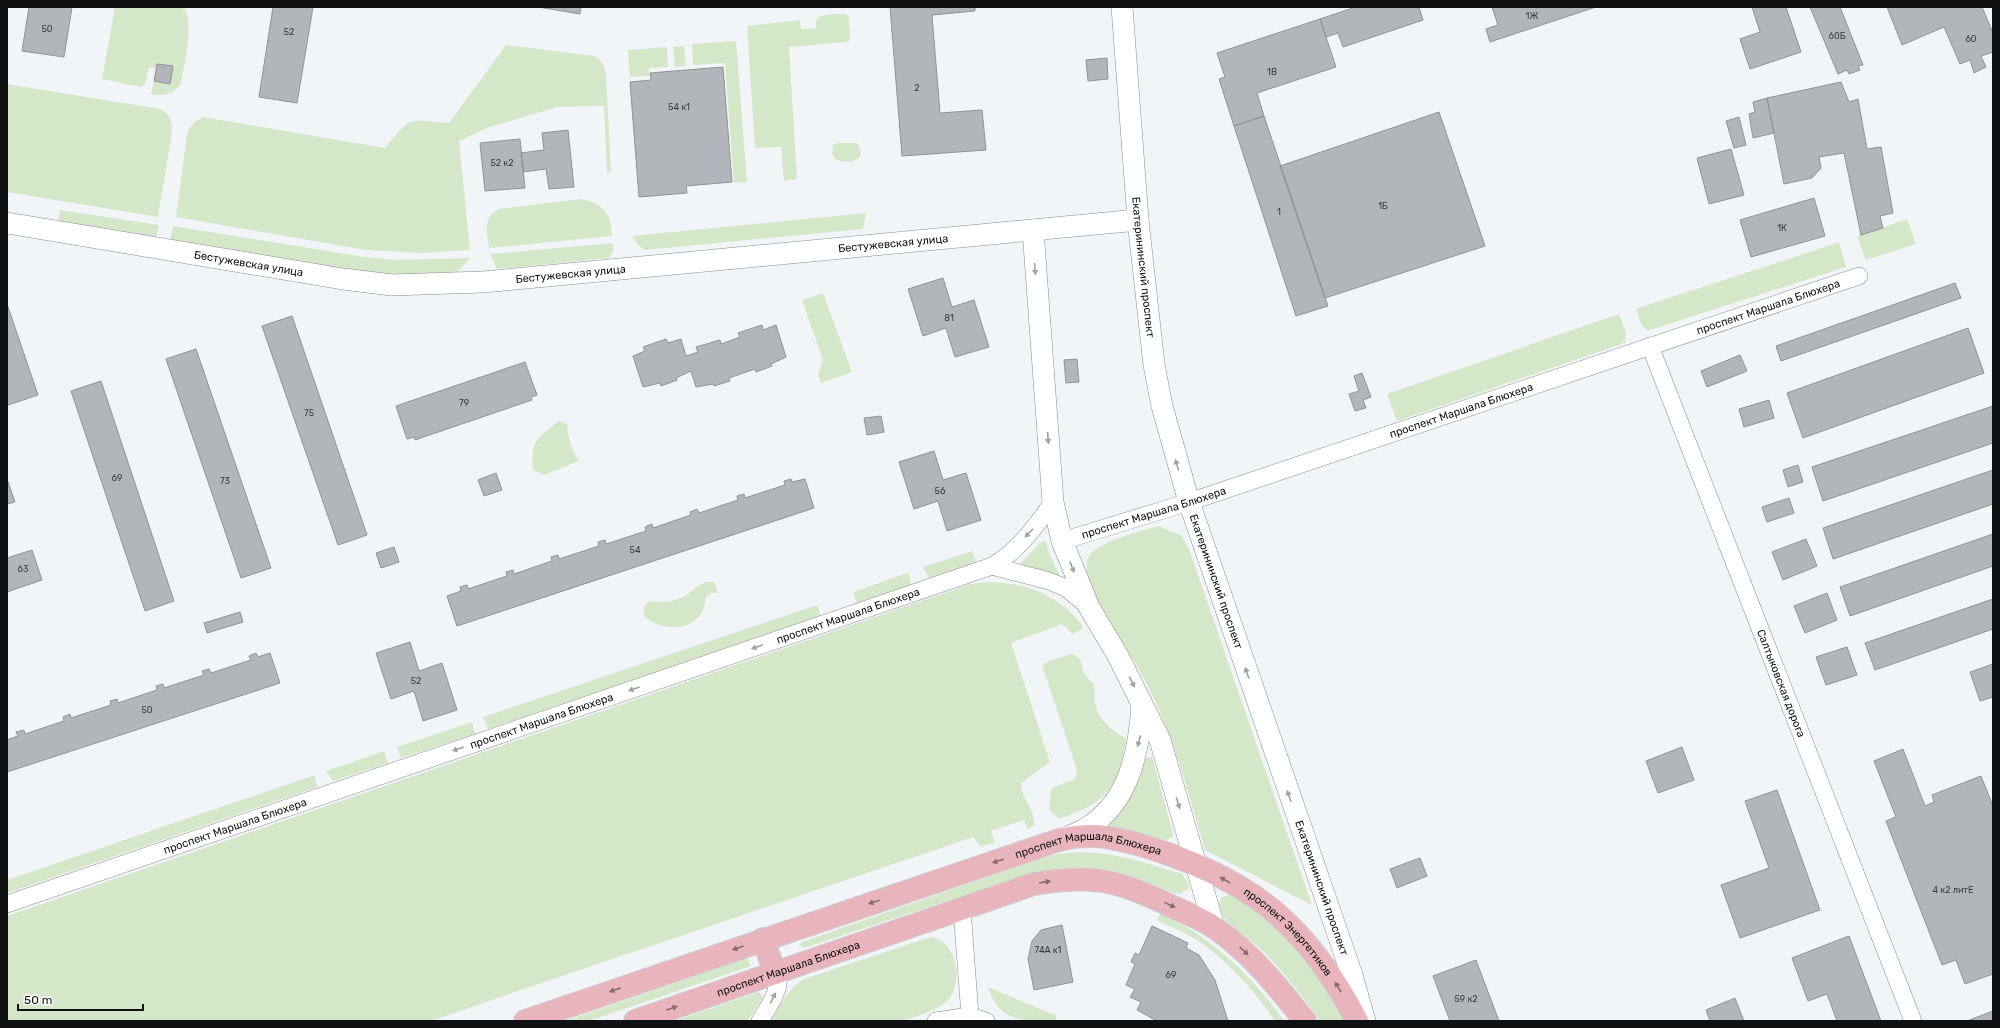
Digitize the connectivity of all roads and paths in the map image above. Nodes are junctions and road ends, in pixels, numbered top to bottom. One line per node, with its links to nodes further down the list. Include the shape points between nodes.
1 (1122, 7): 2 (street, Екатерининский проспект)
2 (1138, 220): 4 (street, Бестужевская улица); 8 (street, Екатерининский проспект, one-way to 2, via 1159,393)
3 (7, 223): 4 (street, Бестужевская улица, via 392,285 483,282)
4 (1032, 230): 7 (street, one-way to 7)
5 (1859, 276): 6 (street, проспект Маршала Блюхера)
6 (1650, 346): 8 (street, проспект Маршала Блюхера); 29 (street, Салтыковская дорога)
7 (1053, 502): 9 (street); 10 (street, проспект Маршала Блюхера, one-way to 10, via 1032,530 1004,559)
8 (1189, 502): 9 (street, проспект Маршала Блюхера); 28 (street, Екатерининский проспект, one-way to 8, via 1352,975)
9 (1062, 541): 11 (street, one-way to 11)
10 (992, 566): 11 (street, via 1066,588); 15 (street, проспект Маршала Блюхера, one-way to 15)
11 (1089, 607): 12 (street, one-way to 12)
12 (1143, 702): 13 (street, one-way to 13, via 1140,734 1125,788 1088,827); 14 (street, one-way to 14, via 1160,740)
13 (1063, 839): 14 (main road, проспект Маршала Блюхера, via 1092,836 1114,838); 18 (main road, проспект Маршала Блюхера, one-way to 18)
14 (1197, 864): 17 (street); 27 (main road, проспект Энергетиков, one-way to 14, via 1335,982 1278,915 1256,898)
15 (7, 904)
16 (962, 909): 17 (main road, проспект Маршала Блюхера, one-way to 17, via 1034,884 1064,879 1090,879 1138,890); 19 (main road, проспект Маршала Блюхера); 20 (street)
17 (1214, 927): 26 (main road, one-way to 26, via 1256,962)
18 (763, 939): 19 (main road); 21 (main road, проспект Маршала Блюхера, one-way to 21)
19 (775, 973): 22 (main road, проспект Маршала Блюхера, one-way to 19); 23 (street, one-way to 19, via 778,986)
20 (970, 1016): 24 (street); 25 (street)
21 (525, 1021)
22 (635, 1021)
23 (760, 1021)
24 (936, 1021)
25 (986, 1021)
26 (1305, 1021)
27 (1357, 1021)
28 (1365, 1021)
29 (1913, 1021)

